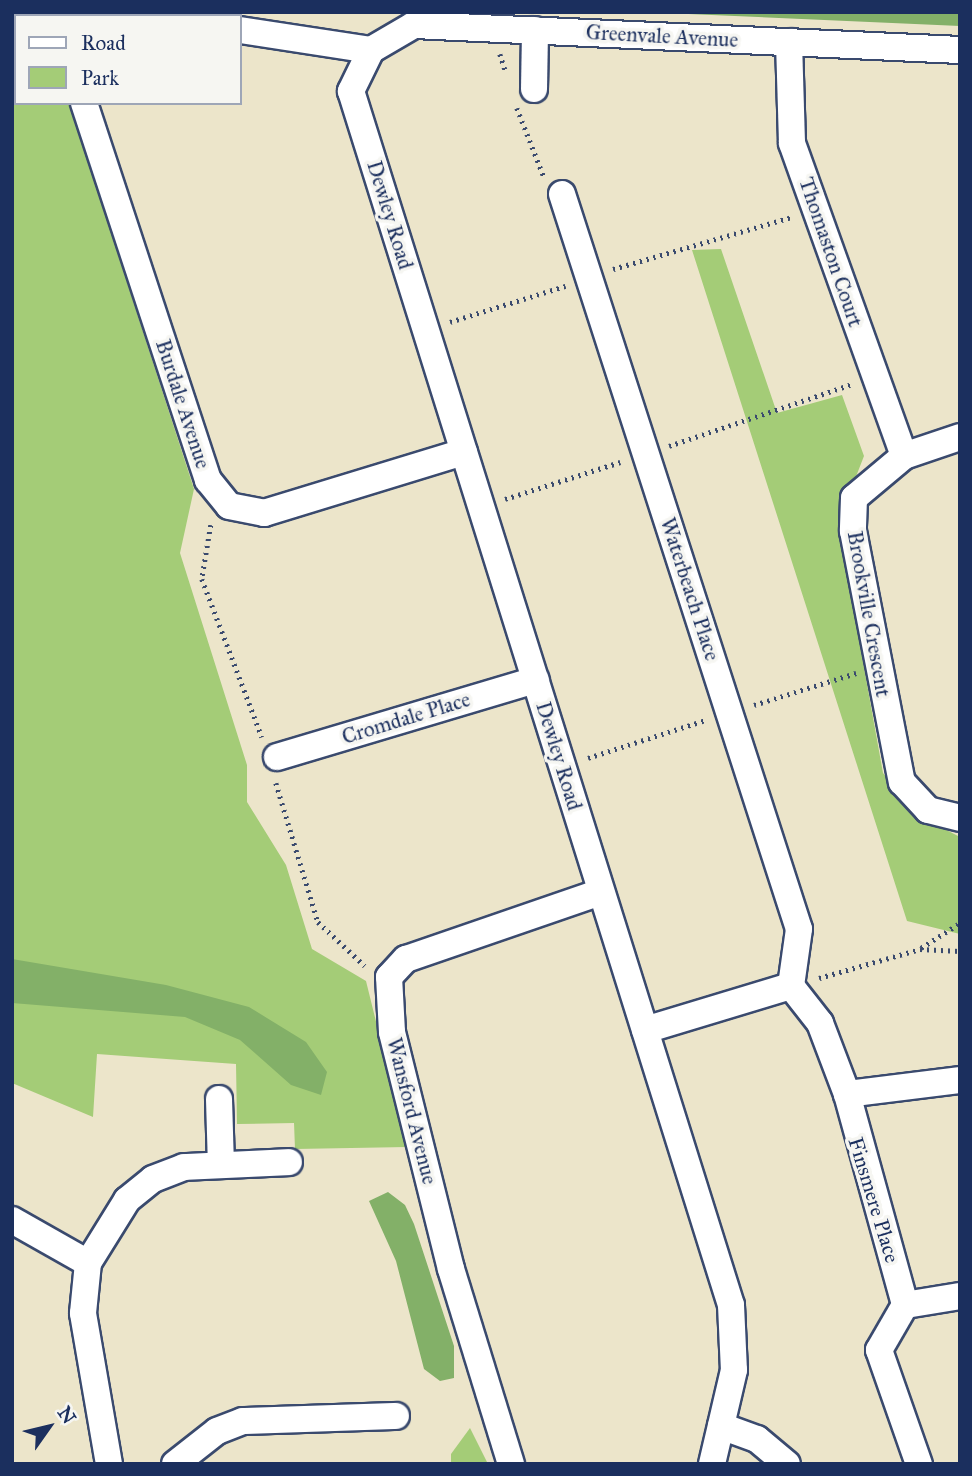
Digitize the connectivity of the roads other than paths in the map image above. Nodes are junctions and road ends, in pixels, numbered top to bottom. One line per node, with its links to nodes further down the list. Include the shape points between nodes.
1 (242, 30): 4 (street)
2 (535, 30): 3 (street, Greenvale Avenue); 4 (street, Greenvale Avenue, via 414,25); 6 (street)
3 (789, 42): 5 (street, Greenvale Avenue); 11 (street, Thomaston Court, via 792,143)
4 (371, 50): 10 (street, Dewley Road, via 351,91)
5 (960, 50)
6 (523, 91)
7 (85, 105): 10 (street, Burdale Avenue, via 208,480 229,506 264,513)
8 (562, 194): 16 (street, Waterbeach Place, via 800,929)
9 (960, 438): 11 (street, Brookville Crescent)
10 (464, 452): 12 (street, Dewley Road)
11 (904, 456): 14 (street, Brookville Crescent, via 854,498 853,531 902,782 928,810)
12 (536, 680): 13 (street, Cromdale Place); 15 (street, Dewley Road)
13 (277, 757)
14 (960, 818)
15 (601, 892): 17 (street, Dewley Road); 31 (street, Wansford Avenue, via 407,958 389,977 392,1032 451,1269)
16 (791, 986): 17 (street); 19 (street, Finsmere Place, via 820,1023)
17 (645, 1030): 28 (street, Dewley Road, via 731,1305 734,1370)
18 (960, 1080): 19 (street)
19 (847, 1094): 26 (street, Finsmere Place)
20 (219, 1099): 22 (street)
21 (289, 1163): 22 (street)
22 (221, 1165): 24 (street, via 184,1167 153,1179 127,1200)
23 (12, 1220): 24 (street)
24 (88, 1263): 29 (street, via 83,1313)
25 (960, 1296): 26 (street)
26 (905, 1305): 34 (street, via 878,1350)
27 (396, 1416): 30 (street, via 243,1421 217,1431)
28 (721, 1426): 32 (street, Dewley Road); 33 (street, via 757,1439)
29 (109, 1464)
30 (175, 1464)
31 (511, 1464)
32 (712, 1464)
33 (787, 1464)
34 (919, 1464)

